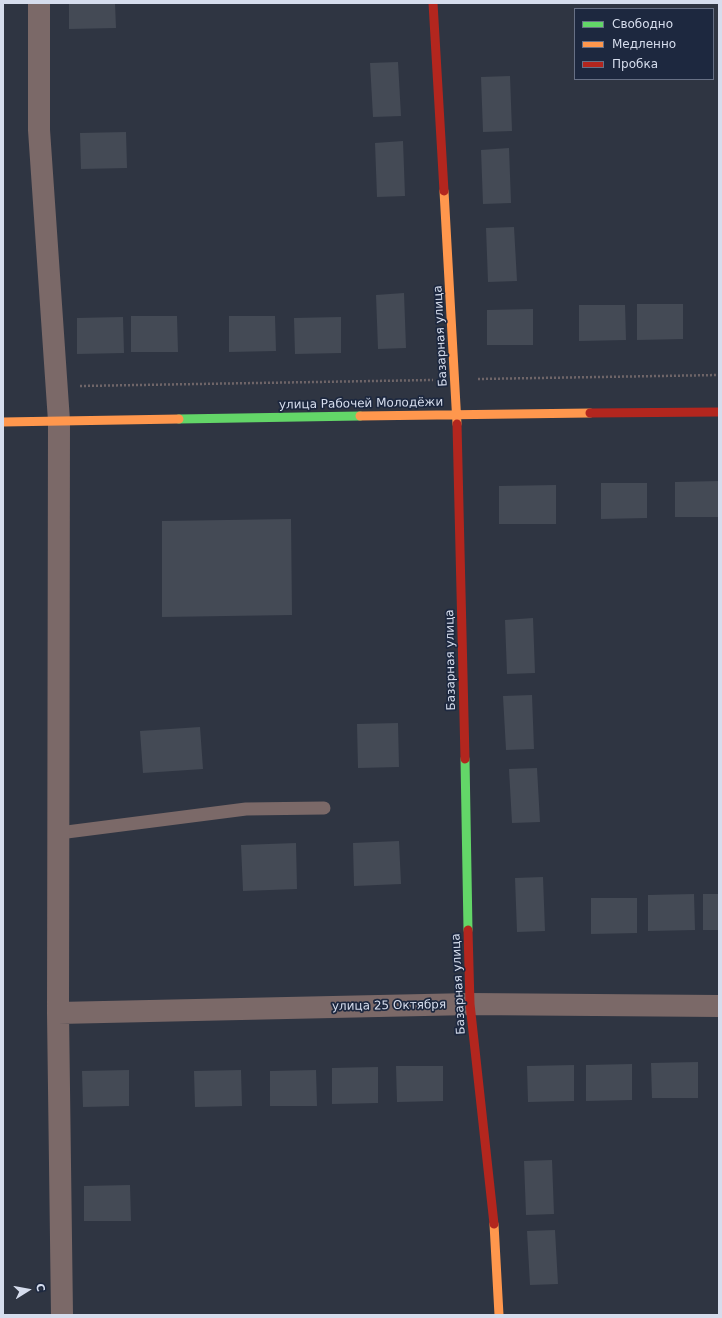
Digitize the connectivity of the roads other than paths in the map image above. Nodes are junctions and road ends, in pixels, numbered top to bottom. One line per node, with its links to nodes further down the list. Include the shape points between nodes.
1 (39, 3): 5 (street, via 40,130)
2 (433, 3): 4 (street, Базарная улица)
3 (719, 412): 4 (street, улица Рабочей Молодёжи)
4 (457, 414): 5 (street, улица Рабочей Молодёжи); 9 (street, Базарная улица)
5 (59, 421): 6 (street, улица Рабочей Молодёжи); 8 (street)
6 (3, 422)
7 (324, 808): 8 (lane, via 246,809)
8 (59, 832): 11 (street)
9 (470, 1004): 10 (street, улица 25 Октября); 11 (street, улица 25 Октября); 13 (street, Базарная улица, via 494,1215)
10 (719, 1006)
11 (58, 1013): 12 (street)
12 (62, 1315)
13 (499, 1315)

